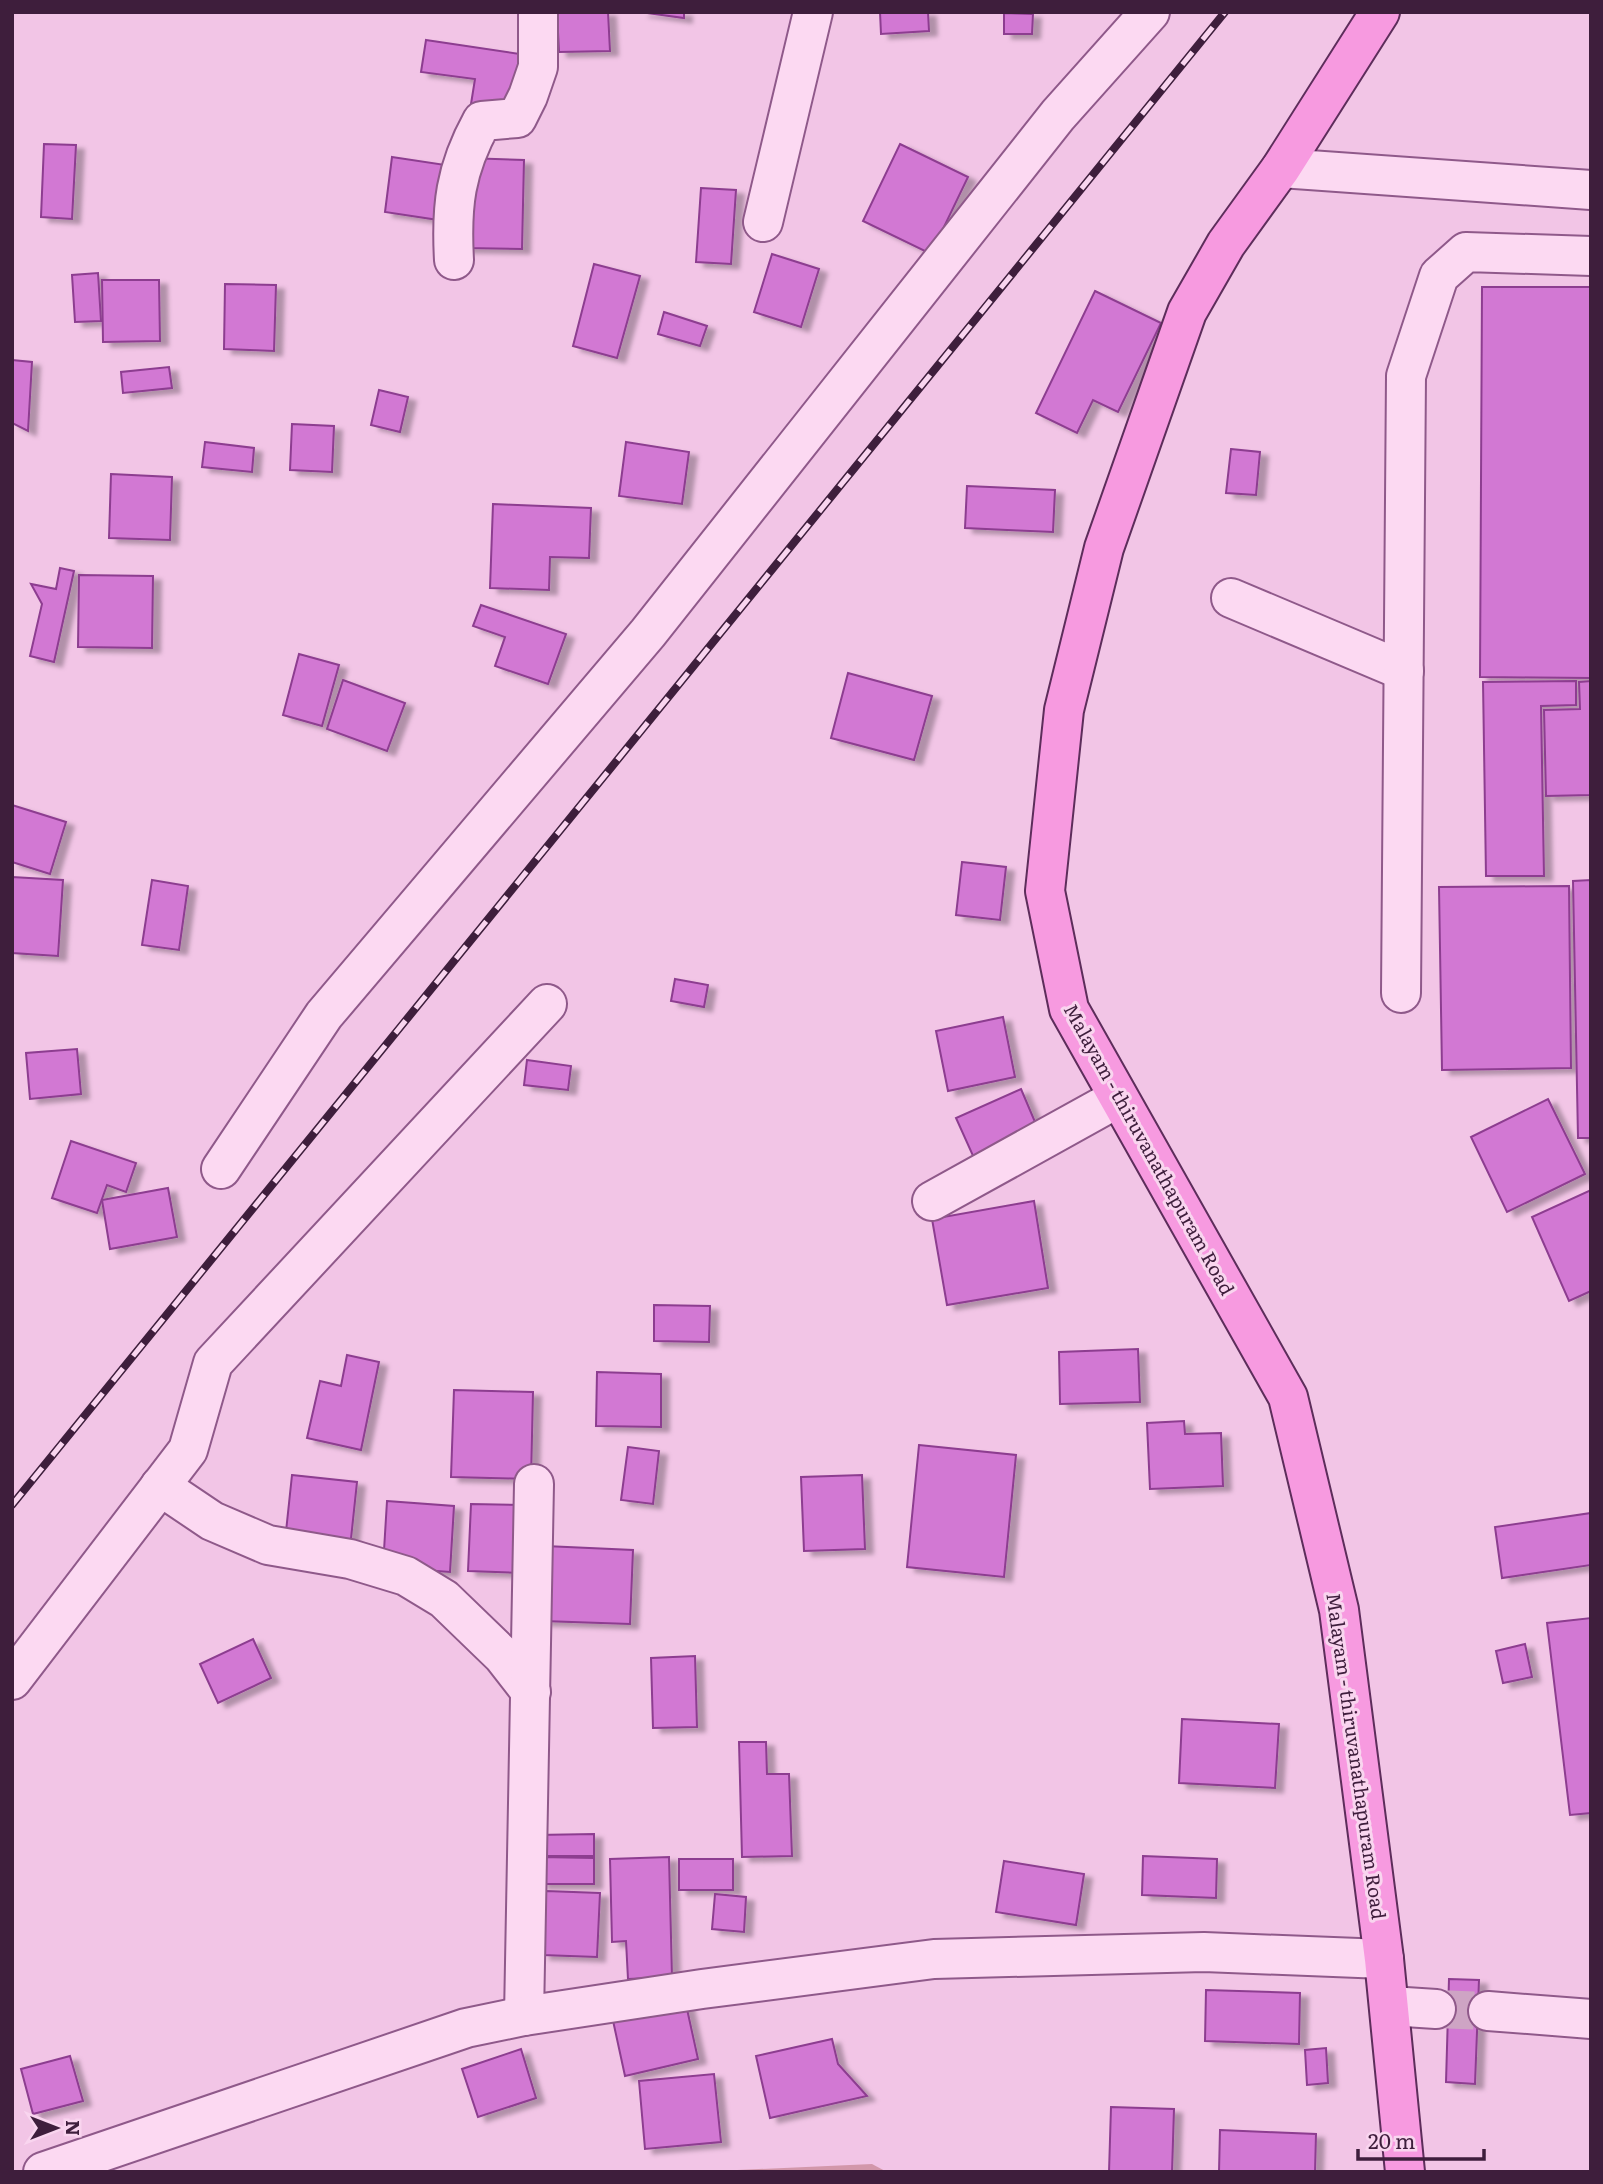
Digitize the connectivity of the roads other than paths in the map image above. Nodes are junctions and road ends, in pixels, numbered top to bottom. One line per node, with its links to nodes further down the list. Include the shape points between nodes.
1 (538, 12): 9 (street, via 538,67 528,96 517,118 482,121 457,182 452,218)
2 (813, 12): 7 (street)
3 (1150, 12): 15 (street, via 1058,115 648,633 324,1015)
4 (1380, 12): 5 (main road, Malayam - thiruvanathapuram Road)
5 (1281, 168): 6 (street); 14 (main road, Malayam - thiruvanathapuram Road, via 1226,244 1187,312 1104,548 1064,710 1045,891 1069,1009)
6 (1591, 190)
7 (762, 222)
8 (1591, 256): 11 (street, via 1466,252 1439,276 1406,376)
9 (454, 260)
10 (1231, 598): 11 (street)
11 (1404, 671): 12 (street)
12 (1401, 993)
13 (547, 1004): 18 (street, via 213,1363 188,1450)
14 (1118, 1098): 16 (street); 21 (main road, Malayam - thiruvanathapuram Road, via 1288,1397 1339,1609)
15 (221, 1169)
16 (932, 1201)
17 (534, 1484): 20 (street)
18 (160, 1486): 19 (street); 20 (street, via 212,1521 268,1545 350,1559 406,1576 444,1599 503,1656)
19 (12, 1680)
20 (531, 1692): 25 (street)
21 (1384, 1959): 22 (main road, Malayam - thiruvanathapuram Road); 25 (street, via 1204,1952 934,1959)
22 (1390, 2006): 23 (street); 28 (main road, Malayam - thiruvanathapuram Road)
23 (1436, 2010)
24 (1488, 2011): 26 (street)
25 (524, 2016): 27 (street, via 466,2028)
26 (1591, 2019)
27 (43, 2172)
28 (1405, 2172)

